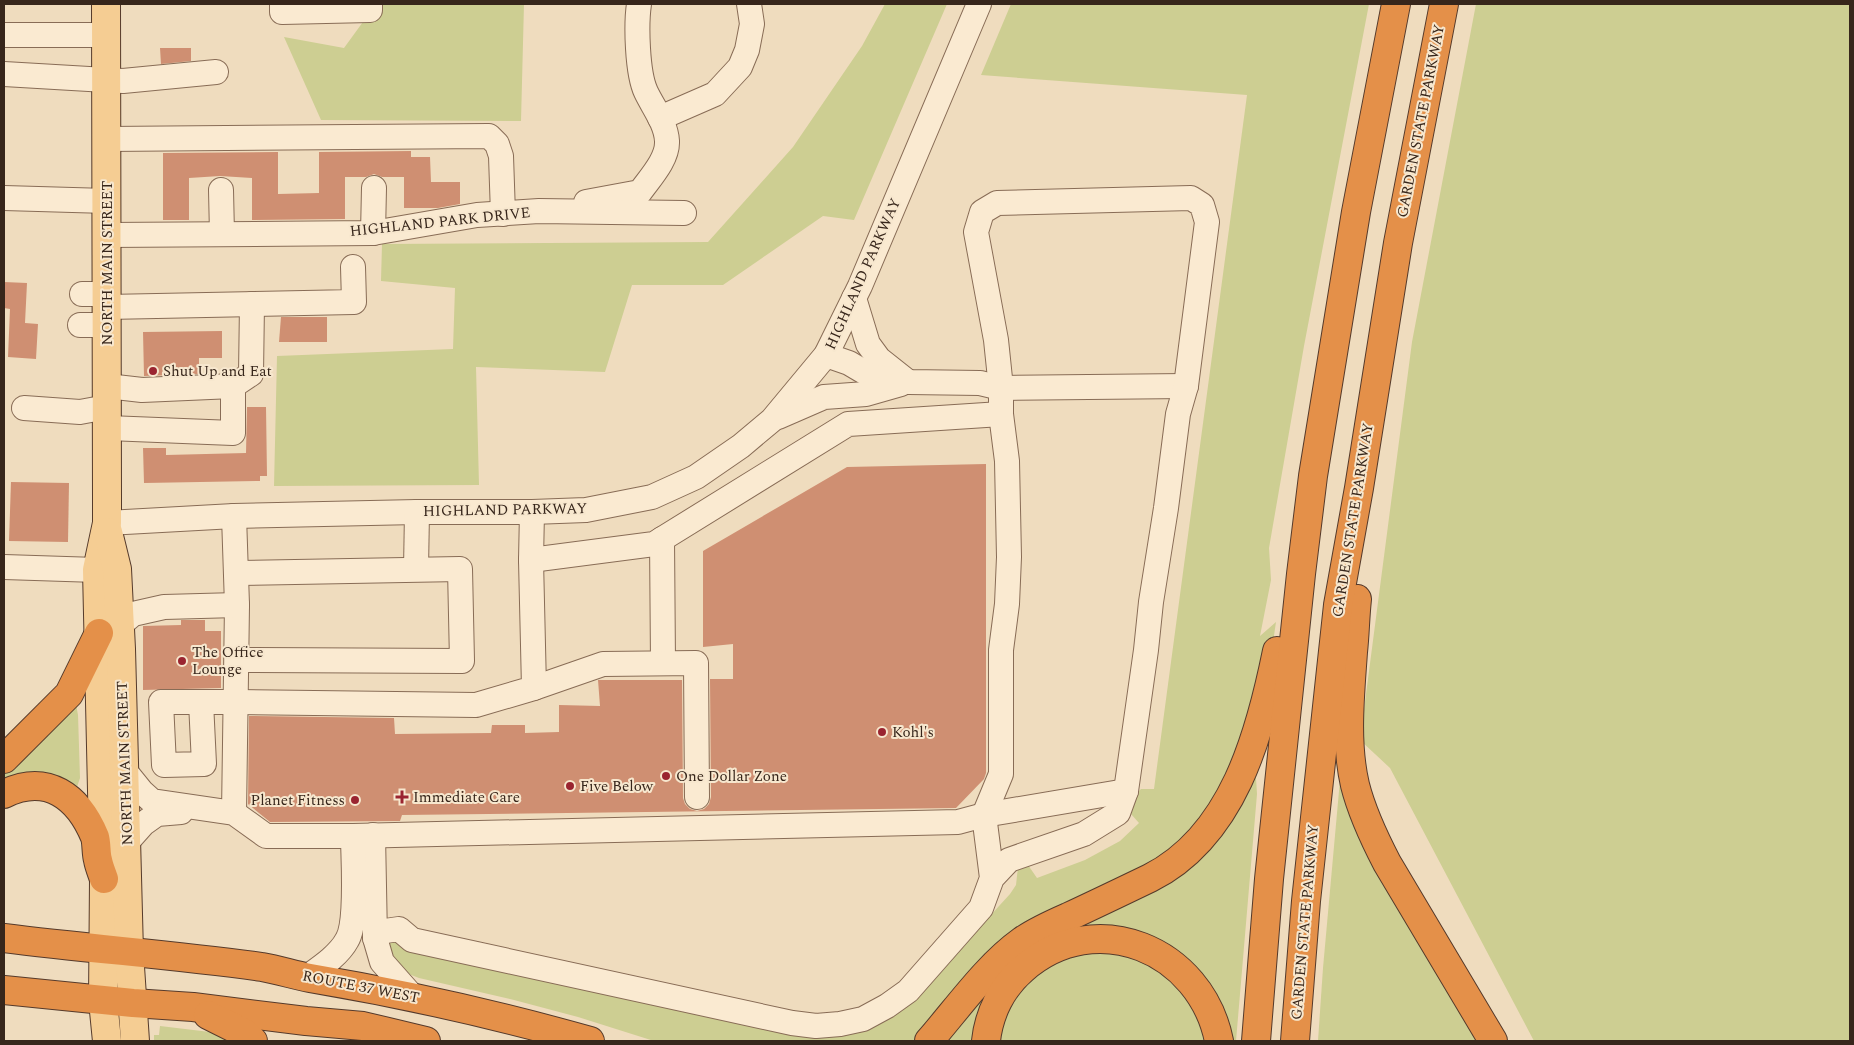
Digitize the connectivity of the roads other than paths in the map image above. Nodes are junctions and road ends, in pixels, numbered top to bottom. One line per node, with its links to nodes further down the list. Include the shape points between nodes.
1 (106, 4): 10 (main road, NORTH MAIN STREET)
2 (282, 4): 3 (street, via 282,12 370,10)
3 (370, 4)
4 (639, 4): 14 (street, via 637,31 645,90)
5 (749, 4): 14 (street, via 752,24 740,67 715,94)
6 (979, 4): 27 (street, HIGHLAND PARKWAY)
7 (1396, 4): 40 (highway, via 1356,212)
8 (1444, 4): 41 (highway, GARDEN STATE PARKWAY, via 1398,242)
9 (4, 35): 10 (street)
10 (106, 35): 13 (main road, NORTH MAIN STREET)
11 (216, 72): 13 (street)
12 (4, 74): 13 (street)
13 (106, 80): 15 (main road, NORTH MAIN STREET)
14 (660, 118): 20 (street, via 667,141 663,157 640,192)
15 (107, 139): 19 (main road, NORTH MAIN STREET); 21 (street, via 489,136 497,144 501,156)
16 (374, 188): 23 (street)
17 (221, 190): 24 (street)
18 (4, 198): 19 (street)
19 (107, 202): 25 (main road, NORTH MAIN STREET)
20 (539, 211): 21 (street, HIGHLAND PARK DRIVE); 22 (street, HIGHLAND PARK DRIVE)
21 (503, 214): 23 (street, HIGHLAND PARK DRIVE, via 477,215)
22 (684, 214)
23 (374, 233): 24 (street, HIGHLAND PARK DRIVE)
24 (222, 234): 25 (street, HIGHLAND PARK DRIVE)
25 (107, 235): 29 (main road, NORTH MAIN STREET)
26 (353, 267): 28 (street, via 354,302)
27 (854, 298): 31 (street, HIGHLAND PARKWAY); 32 (street, via 868,344 879,359)
28 (252, 304): 29 (street); 33 (street, via 251,374)
29 (101, 305): 30 (street); 36 (main road, NORTH MAIN STREET)
30 (80, 325)
31 (826, 355): 32 (street, via 871,376); 39 (street, HIGHLAND PARKWAY)
32 (909, 382): 35 (street, via 980,383); 39 (street, via 866,394 824,397)
33 (233, 386): 36 (street, via 142,390); 36 (street, via 233,433)
34 (1186, 386): 35 (street); 35 (street, via 1207,222 1202,205 1191,198 997,203 982,212 976,232 996,340); 61 (street, via 1178,414)
35 (1001, 388): 38 (street)
36 (108, 407): 37 (street, via 80,412); 45 (main road, NORTH MAIN STREET)
37 (24, 408)
38 (1001, 414): 46 (street, via 848,424); 66 (street, via 1007,462 1009,557 1001,650 1001,774)
39 (772, 420): 43 (street, HIGHLAND PARKWAY, via 696,477 652,498 586,510)
40 (1313, 476): 88 (highway, via 1264,711 1232,793 1216,819 1174,864 1040,930 1009,950); 91 (highway, via 1269,879)
41 (1359, 488): 92 (highway, GARDEN STATE PARKWAY, via 1338,605 1306,900); 93 (highway, via 1360,577 1350,704 1355,785 1367,822 1387,863)
42 (417, 512): 43 (street, HIGHLAND PARKWAY); 44 (street, HIGHLAND PARKWAY); 49 (street)
43 (532, 512): 47 (street)
44 (234, 516): 45 (street, HIGHLAND PARKWAY); 51 (street)
45 (106, 523): 50 (main road, NORTH MAIN STREET); 53 (main road, NORTH MAIN STREET, via 117,568)
46 (662, 539): 47 (street, via 654,544); 55 (street)
47 (531, 560): 56 (street)
48 (4, 568): 50 (street)
49 (416, 569): 51 (street); 54 (street, via 460,569 462,661)
50 (97, 570): 53 (main road, NORTH MAIN STREET)
51 (236, 573): 52 (street)
52 (237, 605): 53 (street, via 164,607 133,614); 54 (street)
53 (109, 629): 59 (highway, via 69,694); 60 (main road, NORTH MAIN STREET); 70 (main road, NORTH MAIN STREET)
54 (237, 660): 58 (street)
55 (663, 663): 56 (street, via 603,664); 64 (street, via 696,663)
56 (534, 688): 58 (street, via 476,706)
57 (201, 702): 58 (street)
58 (236, 702): 65 (street)
59 (4, 759)
60 (125, 771): 63 (street, via 152,801); 68 (main road, NORTH MAIN STREET)
61 (1126, 791): 66 (street); 69 (street, via 1118,813 1084,834 1009,860)
62 (4, 794): 70 (highway, via 15,788 40,786 63,795 77,805 95,839)
63 (210, 809): 65 (street); 68 (street, via 157,814)
64 (697, 812): 66 (street, via 958,822); 67 (street)
65 (234, 813): 67 (street, via 266,836)
66 (984, 815): 69 (street)
67 (363, 835): 73 (street); 76 (street, via 353,924 347,941)
68 (127, 842): 75 (main road, NORTH MAIN STREET)
69 (992, 878): 73 (street, via 981,908 908,991 863,1019 840,1024 808,1025 735,1010 412,940 399,929 385,931)
70 (104, 879): 75 (main road, NORTH MAIN STREET)
71 (4, 918): 74 (highway)
72 (4, 938): 74 (highway, ROUTE 37 WEST)
73 (375, 938): 78 (street, via 382,962)
74 (46, 944): 75 (highway, ROUTE 37 WEST)
75 (116, 951): 76 (highway, ROUTE 37 WEST, via 155,953); 79 (main road, NORTH MAIN STREET); 80 (main road, NORTH MAIN STREET)
76 (307, 977): 78 (highway, ROUTE 37 WEST)
77 (4, 990): 79 (highway)
78 (413, 997): 87 (highway, ROUTE 37 WEST)
79 (103, 1001): 80 (highway); 83 (main road, NORTH MAIN STREET)
80 (133, 1004): 81 (highway); 84 (main road, NORTH MAIN STREET)
81 (193, 1007): 82 (highway); 85 (highway, via 246,1034)
82 (370, 1033): 86 (highway)
83 (107, 1041)
84 (135, 1041)
85 (252, 1041)
86 (426, 1041)
87 (590, 1041)
88 (929, 1041)
89 (986, 1041): 90 (highway, via 990,1020 1000,998 1020,971 1059,947 1096,939 1123,941 1148,948 1171,961 1204,1000)
90 (1219, 1041)
91 (1256, 1041)
92 (1295, 1041)
93 (1493, 1041)

